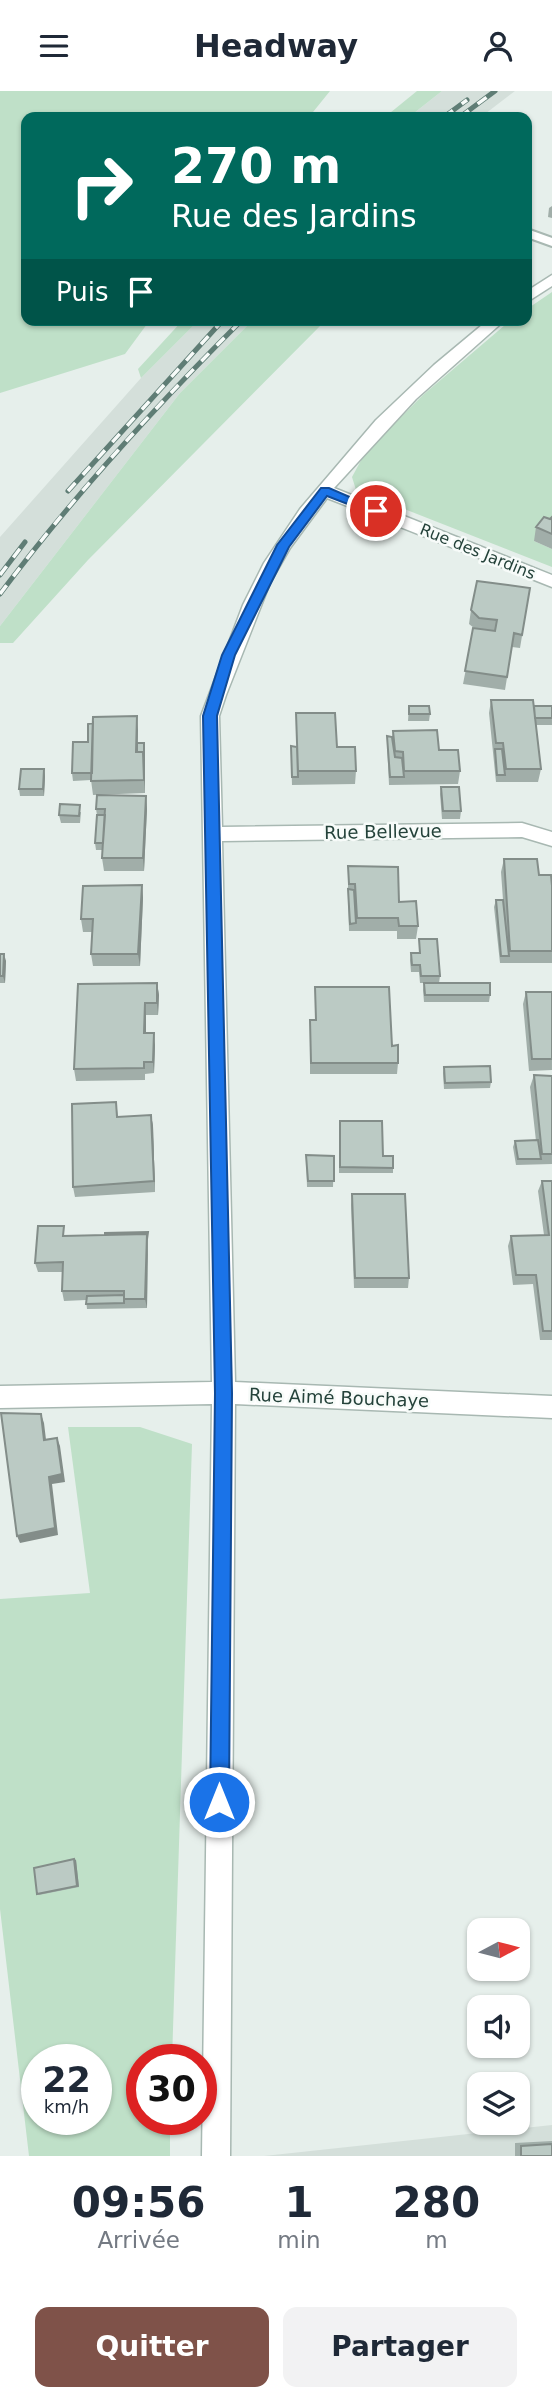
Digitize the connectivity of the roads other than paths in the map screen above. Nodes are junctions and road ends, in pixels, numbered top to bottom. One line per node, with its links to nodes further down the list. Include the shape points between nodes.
1 (532, 235): 2 (lane)
2 (552, 242)
3 (552, 279): 4 (street)
4 (532, 294)
5 (490, 326): 6 (street, via 369,436)
6 (325, 491): 7 (street, Rue des Jardins); 8 (street, via 284,545 229,655 210,716)
7 (552, 581)
8 (212, 834): 9 (street, Rue Bellevue, via 522,830); 10 (street)
9 (552, 839)
10 (223, 1393): 11 (street, Rue Aimé Bouchaye); 12 (street, Rue Aimé Bouchaye); 13 (street)
11 (0, 1397)
12 (552, 1407)
13 (216, 2156)

